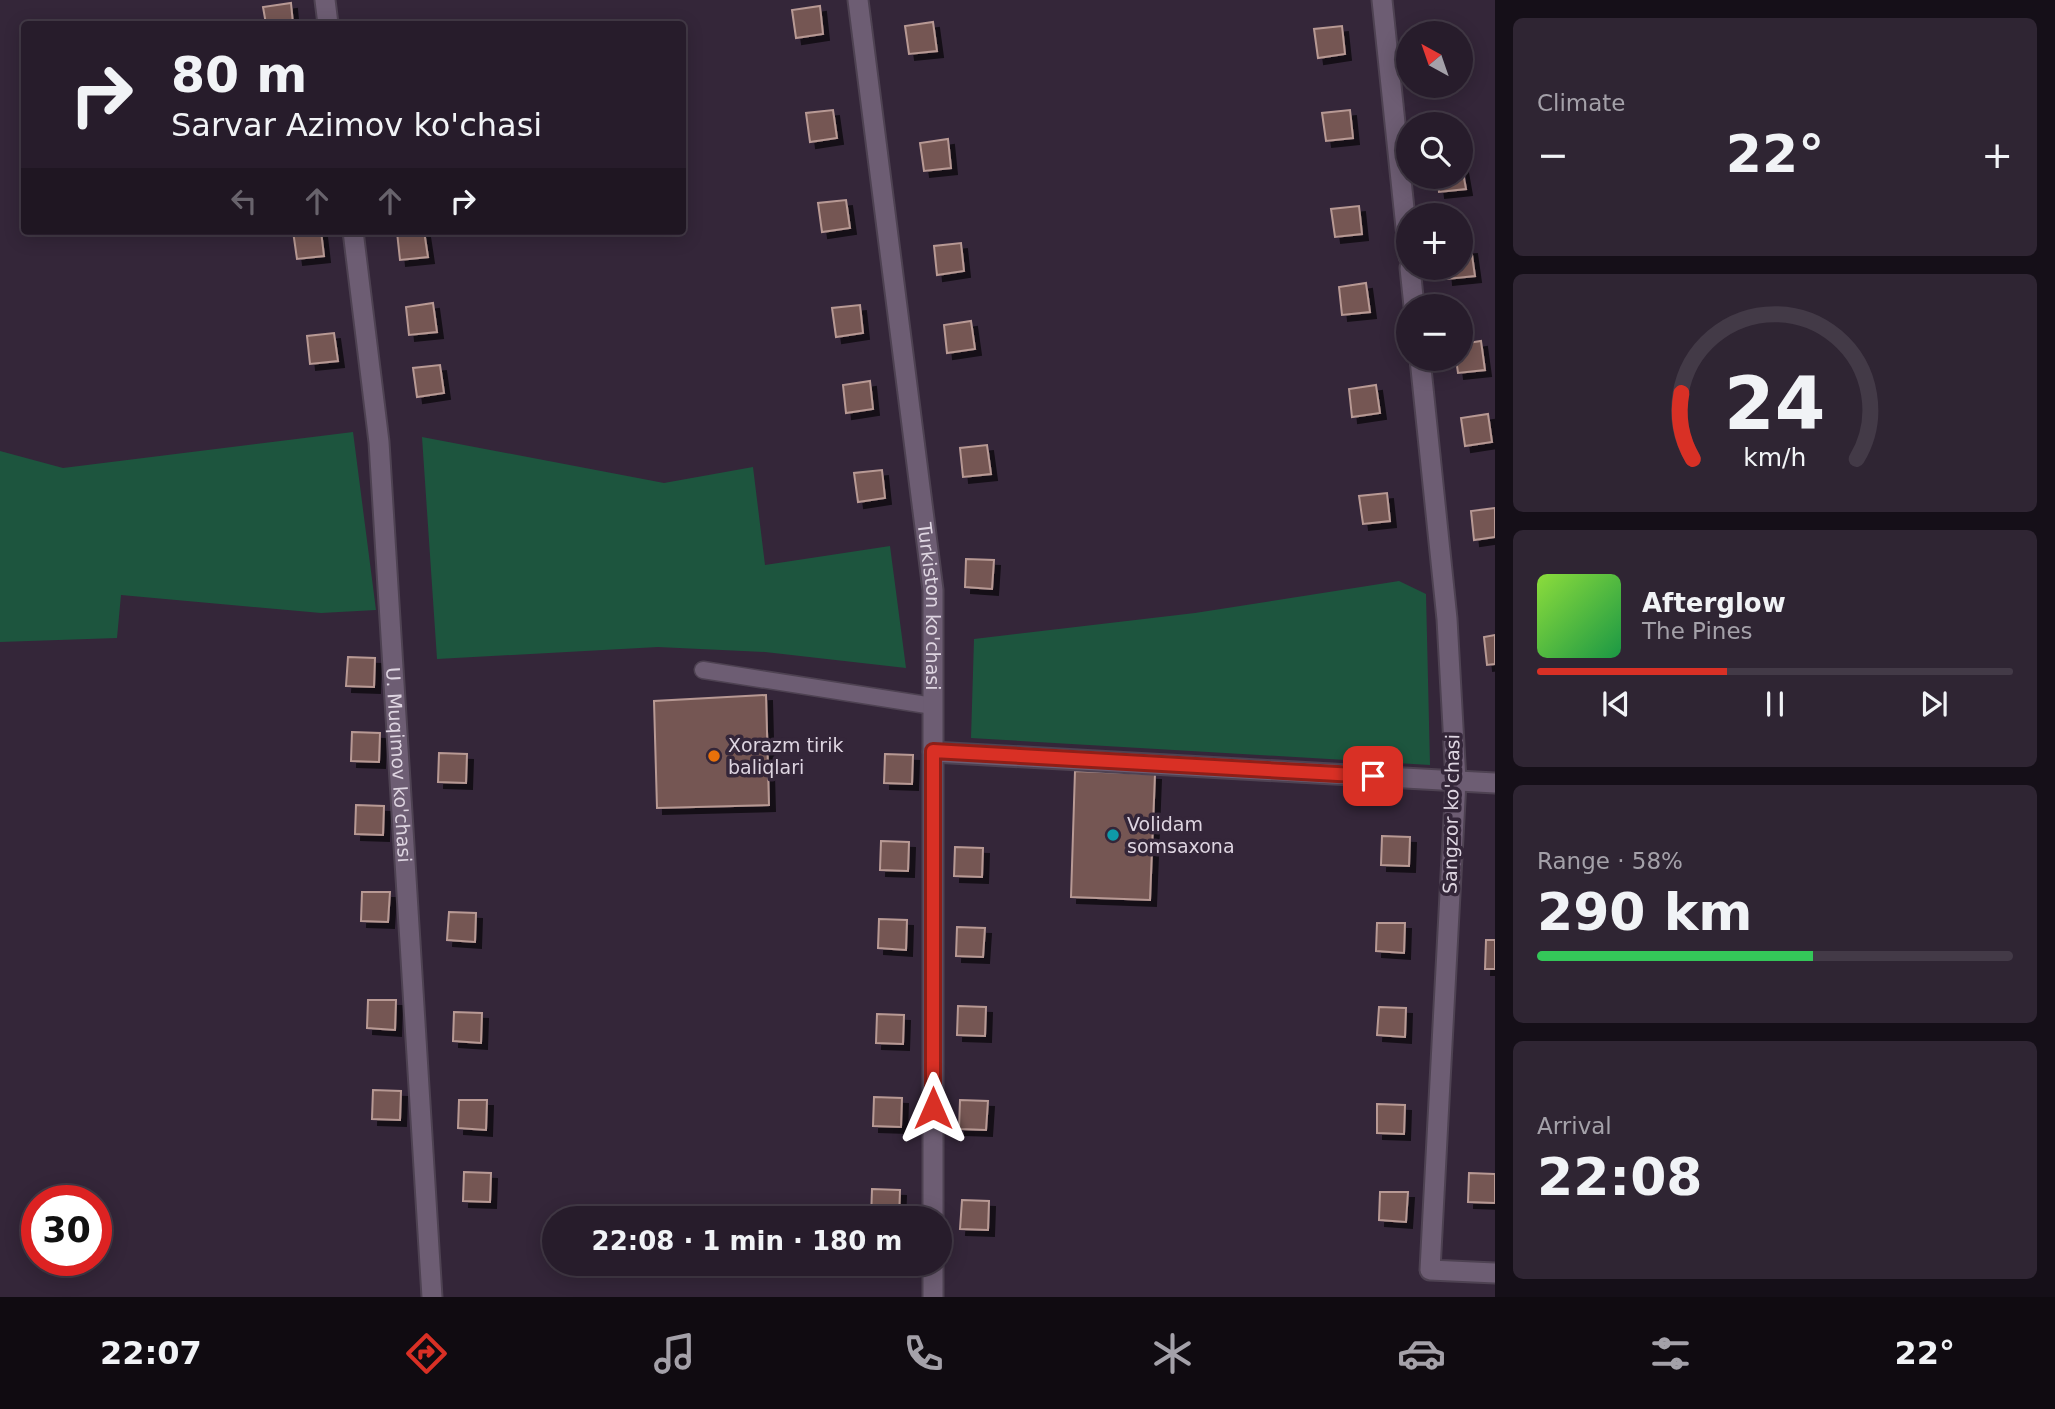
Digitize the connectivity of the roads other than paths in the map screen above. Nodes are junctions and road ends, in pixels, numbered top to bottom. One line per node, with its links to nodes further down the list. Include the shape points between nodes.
1 (325, 0): 4 (street)
2 (858, 0): 9 (street, Turkiston ko'chasi, via 933,590)
3 (1382, 0): 5 (street)
4 (328, 21)
5 (1403, 203)
6 (353, 235): 16 (street, U. Muqimov ko'chasi, via 379,442)
7 (1421, 371): 11 (street, Sangzor ko'chasi, via 1447,619)
8 (703, 670): 9 (lane)
9 (933, 706): 10 (street, Turkiston ko'chasi)
10 (933, 751): 11 (street); 13 (street, Turkiston ko'chasi)
11 (1456, 781): 12 (street); 14 (street, Sangzor ko'chasi, via 1430,1270)
12 (1495, 783)
13 (933, 1206)
14 (1495, 1273)
15 (933, 1276): 17 (street)
16 (432, 1297)
17 (933, 1297)

